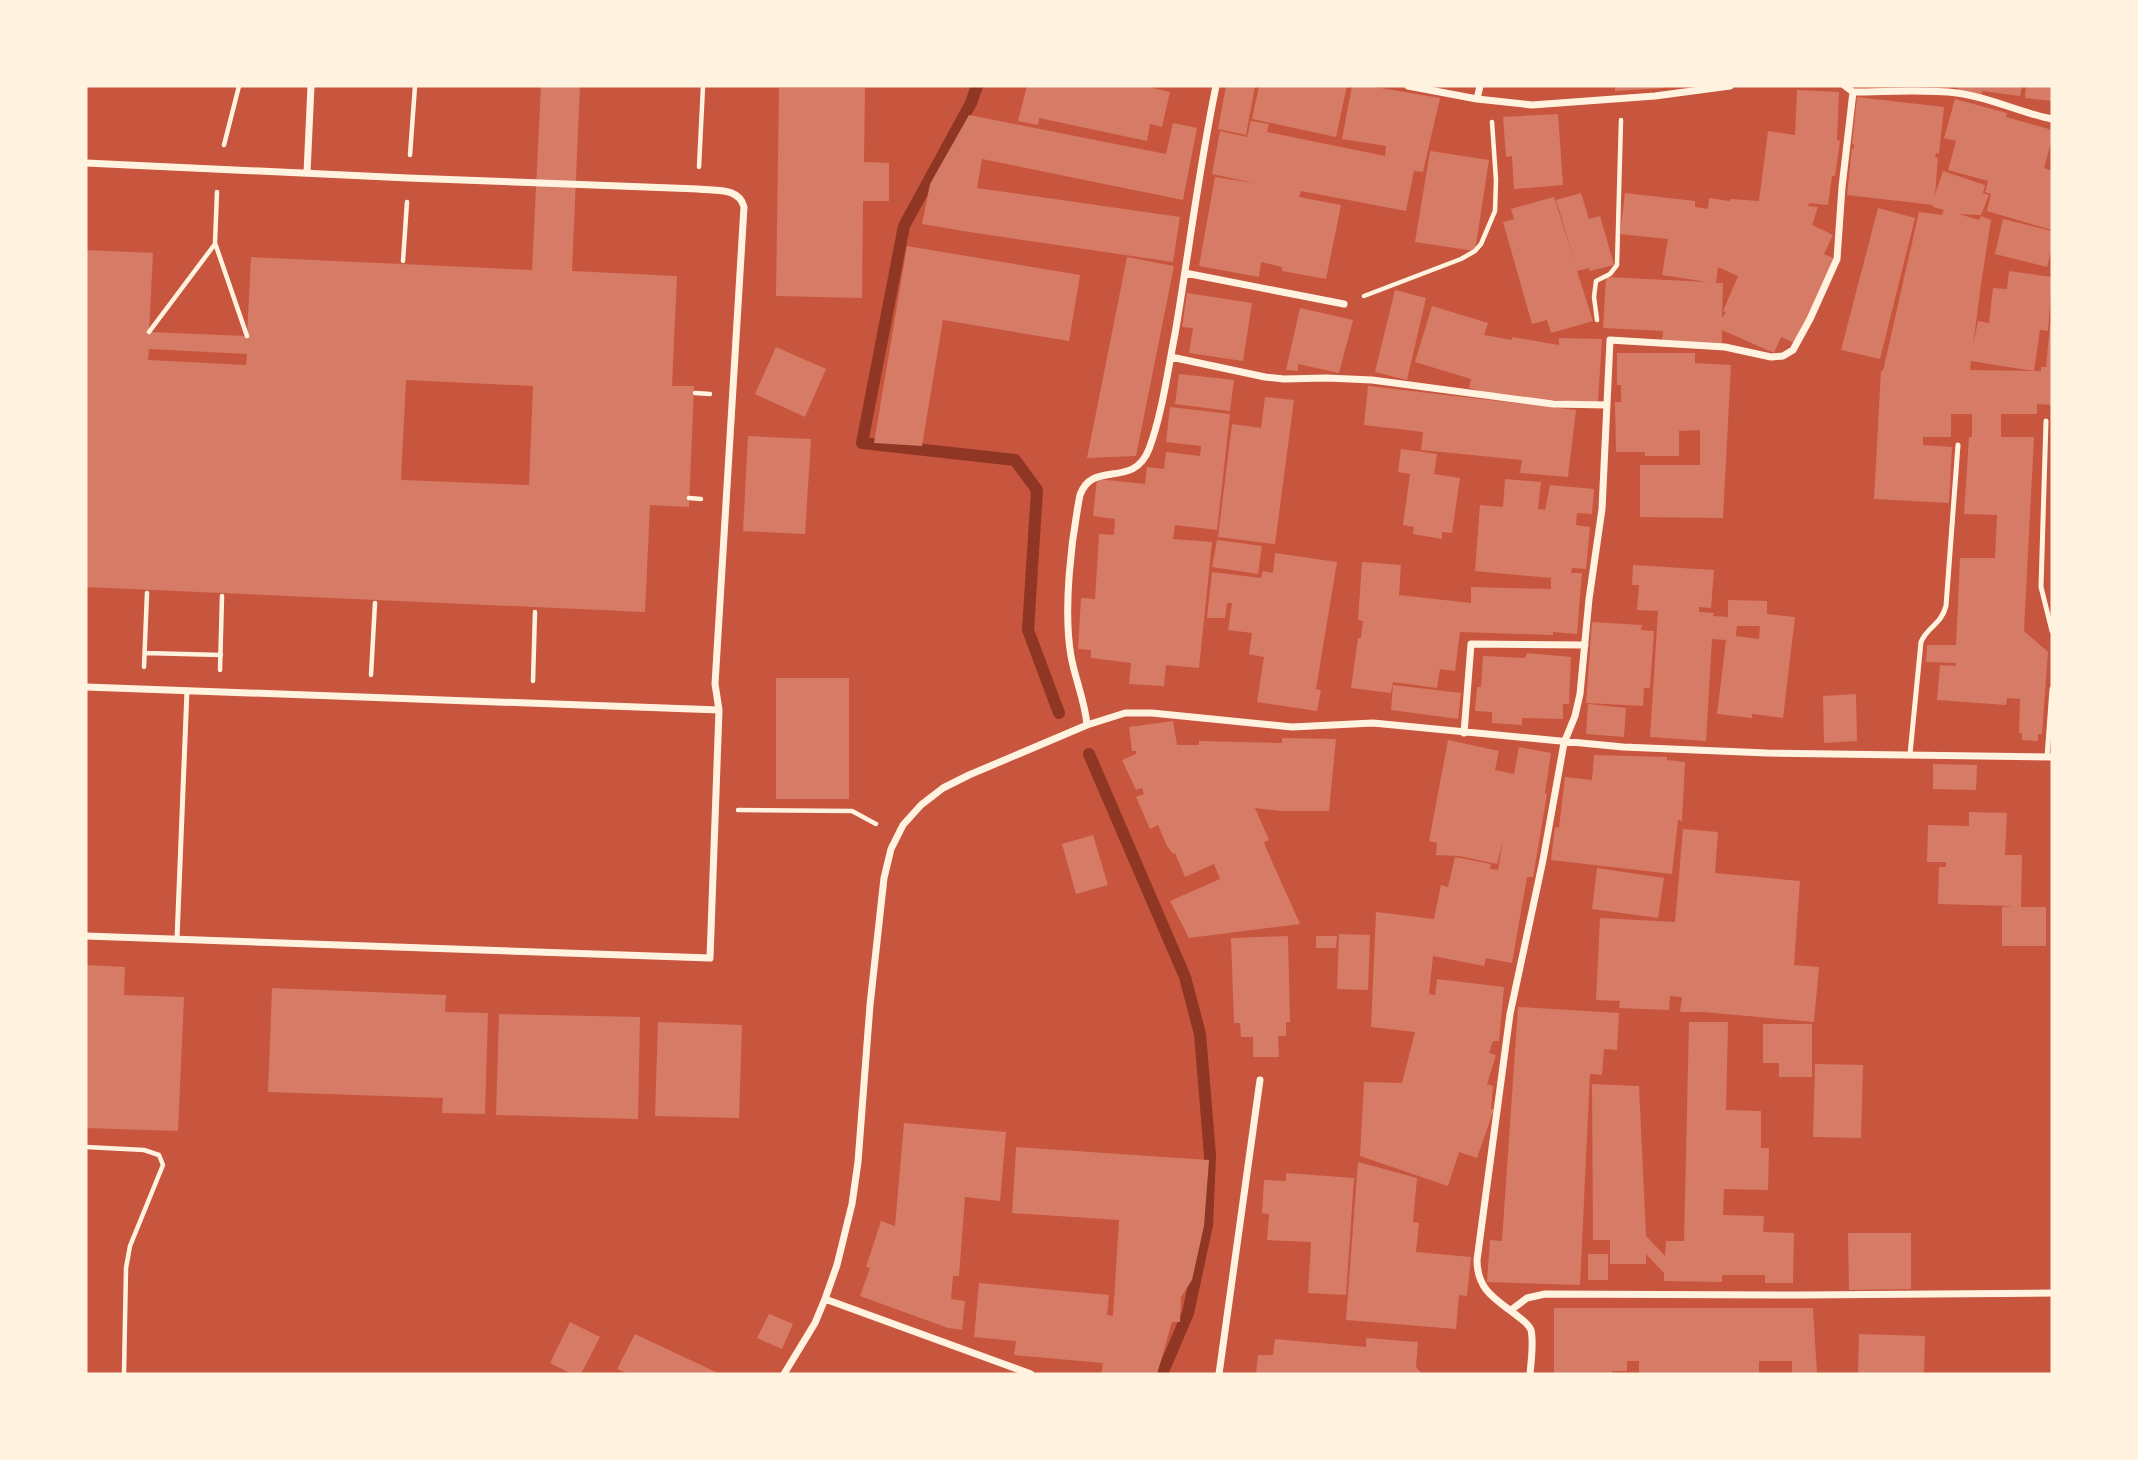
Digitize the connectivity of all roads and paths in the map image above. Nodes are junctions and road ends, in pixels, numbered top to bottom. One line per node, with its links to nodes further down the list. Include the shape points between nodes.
1 (239, 86): 16 (path)
2 (311, 86): 17 (street)
3 (415, 86): 18 (path)
4 (703, 86): 19 (path)
5 (1216, 86): 22 (street)
6 (1408, 86): 11 (street)
7 (1480, 86): 11 (street)
8 (1730, 86): 12 (street)
9 (1845, 86): 10 (street)
10 (1853, 92): 14 (street, via 1958,93); 26 (street, via 1837,259 1793,350 1771,357 1725,347)
11 (1477, 99): 13 (street)
12 (1621, 99): 13 (street, via 1532,104); 26 (path, via 1617,265 1596,281 1594,289 1600,330)
13 (1493, 101): 23 (path, via 1496,201 1481,244 1461,258)
14 (2052, 119)
15 (86, 163): 16 (street)
16 (217, 170): 17 (street); 20 (path)
17 (307, 173): 18 (street)
18 (408, 178): 19 (street); 21 (path)
19 (698, 189): 46 (street, via 737,193 744,207 715,684)
20 (215, 243): 24 (path); 25 (path)
21 (403, 261)
22 (1185, 273): 23 (street); 27 (street)
23 (1344, 304)
24 (149, 332)
25 (247, 336)
26 (1610, 340): 28 (street)
27 (1171, 357): 28 (street, via 1265,377 1372,380 1541,402); 47 (street, via 1145,458 1131,470 1090,478 1080,495 1069,631)
28 (1607, 405): 36 (street, via 1602,509)
29 (2046, 421): 35 (lane, via 2041,587)
30 (1958, 446): 50 (lane, via 1946,606 1940,622 1921,642)
31 (146, 593): 37 (path)
32 (222, 596): 38 (path)
33 (375, 604): 44 (path)
34 (535, 612): 45 (path)
35 (2052, 631)
36 (1585, 645): 48 (street, via 1471,644); 49 (street, via 1577,705)
37 (145, 653): 38 (path); 41 (path)
38 (220, 655): 43 (path)
39 (86, 687): 41 (street)
40 (2052, 688): 51 (lane)
41 (142, 689): 42 (street)
42 (187, 690): 43 (street); 55 (lane)
43 (220, 692): 44 (street)
44 (370, 697): 45 (street)
45 (532, 703): 46 (street)
46 (719, 710): 52 (street)
47 (1087, 724): 48 (street, via 1125,713 1152,713 1292,727 1373,723); 53 (street, via 943,788 911,815)
48 (1464, 733): 49 (street)
49 (1564, 743): 50 (street, via 1767,753); 60 (street, via 1510,1014 1477,1260 1481,1284)
50 (1910, 754): 51 (street)
51 (2050, 757)
52 (716, 809): 53 (path, via 852,811); 55 (street, via 710,958)
53 (897, 836): 59 (street, via 884,878 855,1183)
54 (86, 936): 55 (street)
55 (177, 939)
56 (1260, 1080): 64 (street)
57 (86, 1147): 61 (path, via 144,1150 159,1155 163,1165 130,1246)
58 (2052, 1293): 60 (street, via 1545,1294 1527,1298)
59 (825, 1299): 62 (street); 63 (street)
60 (1511, 1310): 65 (street, via 1530,1329)
61 (124, 1374)
62 (784, 1374)
63 (1031, 1374)
64 (1219, 1374)
65 (1530, 1374)

